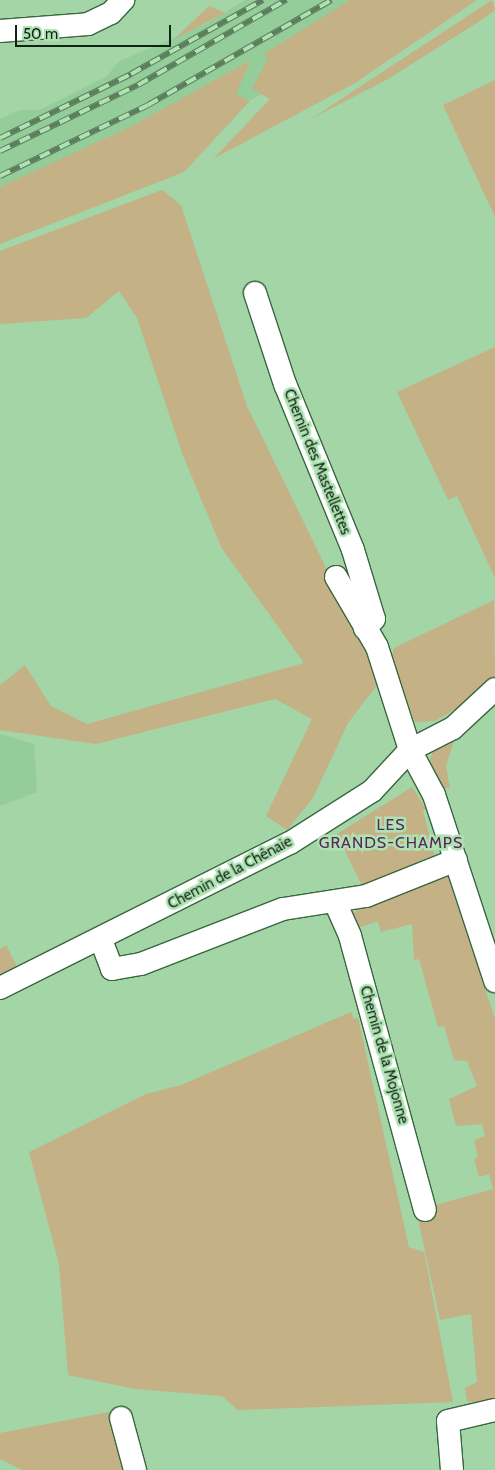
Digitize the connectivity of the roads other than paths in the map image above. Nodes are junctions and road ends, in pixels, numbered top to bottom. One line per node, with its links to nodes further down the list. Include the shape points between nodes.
1 (123, 0): 2 (street, via 112,13 88,24)
2 (0, 31)
3 (254, 293): 5 (street, Chemin des Mastellettes, via 284,384 353,550 374,619)
4 (336, 577): 5 (street)
5 (365, 628): 7 (street, via 396,696)
6 (495, 689): 7 (street, Chemin de la Chênaie, via 453,728)
7 (410, 750): 8 (street, via 434,795); 10 (street, Chemin de la Chênaie, via 378,786 290,843)
8 (456, 860): 9 (street, via 366,896); 11 (street)
9 (335, 902): 10 (street, via 283,909 141,964 112,969); 13 (street, Chemin de la Mojonne, via 350,936)
10 (101, 940): 12 (street, Chemin de la Chênaie)
11 (495, 982)
12 (0, 988)
13 (425, 1210)
14 (495, 1410): 17 (street, via 448,1421)
15 (120, 1418): 16 (street)
16 (135, 1470)
17 (452, 1470)

